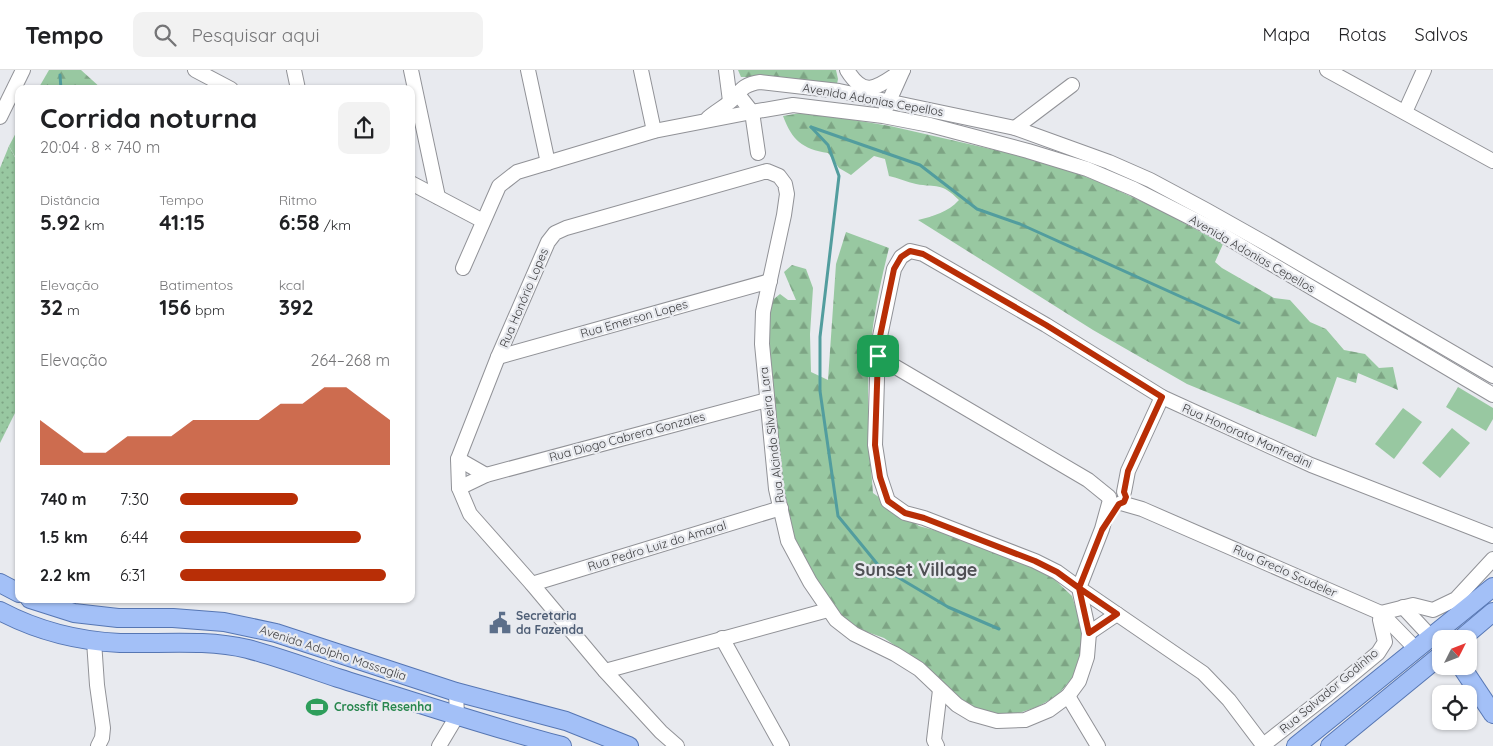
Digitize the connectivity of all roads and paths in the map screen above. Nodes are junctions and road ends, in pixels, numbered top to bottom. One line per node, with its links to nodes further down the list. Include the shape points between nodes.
1 (195, 70): 14 (street)
2 (294, 70): 15 (street)
3 (411, 70): 16 (street)
4 (528, 70): 34 (street)
5 (641, 70): 31 (street)
6 (726, 70): 21 (street)
7 (731, 70): 21 (street)
8 (843, 70): 20 (street)
9 (847, 70): 23 (street, via 858,85 872,88 903,70)
10 (1327, 70): 26 (street)
11 (1424, 70): 26 (street)
12 (22, 72): 13 (street); 22 (street)
13 (16, 85)
14 (223, 85)
15 (297, 85)
16 (414, 85)
17 (1072, 85): 30 (street)
18 (15, 86): 28 (street)
19 (415, 89): 37 (street)
20 (839, 92): 21 (street, Avenida Adonias Cepellos, via 760,82 751,83); 23 (street, Avenida Adonias Cepellos); 24 (street)
21 (737, 94): 25 (street); 29 (street, Avenida Adonias Cepellos)
22 (2, 100)
23 (889, 102): 27 (street); 30 (street, Avenida Adonias Cepellos)
24 (838, 110): 25 (street, Avenida Adonias Cepellos, via 792,105); 27 (street, Avenida Adonias Cepellos)
25 (752, 112): 29 (street, Avenida Adonias Cepellos); 32 (street)
26 (1405, 112): 33 (street)
27 (883, 116): 44 (street, Avenida Adonias Cepellos, via 1028,151 1087,169 1134,189 1211,228)
28 (0, 117)
29 (703, 122): 31 (street)
30 (1016, 128): 43 (street, Avenida Adonias Cepellos, via 1150,180)
31 (654, 131): 34 (street)
32 (758, 152)
33 (1493, 161)
34 (548, 163): 38 (street, via 518,172 498,186)
35 (767, 171): 40 (street, Rua Alcindo Silveira Lara, via 779,176 787,194); 42 (street, Rua Honório Lopes, via 555,233 548,242)
36 (415, 185): 37 (street)
37 (438, 197): 38 (street)
38 (483, 221): 39 (street)
39 (463, 268)
40 (770, 280): 42 (street, Rua Emerson Lopes); 46 (street, Rua Alcindo Silveira Lara, via 763,312 762,344)
41 (878, 356): 45 (street, Rua Honorato Manfredini, via 894,269 901,257 910,251 923,254 1029,315); 50 (street); 57 (street, via 875,445 888,501 905,513 1035,561)
42 (498, 357): 47 (street, Rua Honório Lopes)
43 (1493, 376)
44 (1493, 395)
45 (1162, 397): 50 (street); 52 (street, Rua Honorato Manfredini, via 1311,464)
46 (767, 400): 48 (street, Rua Diogo Cabrera Gonzales); 51 (street, Rua Alcindo Silveira Lara, via 776,489)
47 (458, 459): 48 (street); 49 (street, Rua Honório Lopes)
48 (486, 475): 49 (street, Rua Diogo Cabrera Gonzales)
49 (459, 488): 55 (street, via 470,514)
50 (1117, 496): 57 (street); 64 (street, Rua Grecio Scudeler)
51 (781, 508): 55 (street, Rua Pedro Luiz do Amaral); 61 (street, Rua Alcindo Silveira Lara, via 788,540)
52 (1493, 536)
53 (1493, 560): 60 (street, via 1456,599 1433,610 1413,605)
54 (0, 583): 58 (main road)
55 (532, 584): 77 (street)
56 (1493, 587): 67 (main road)
57 (1079, 588): 65 (street); 69 (street, Rua Alcindo Silveira Lara)
58 (15, 592)
59 (43, 603): 66 (main road, Avenida Adolpho Massaglia, via 74,613)
60 (1403, 607): 64 (street); 70 (street)
61 (828, 610): 71 (street); 79 (street, Rua Alcindo Silveira Lara, via 854,634 919,669)
62 (0, 611): 72 (main road, Avenida Adolpho Massaglia, via 47,631)
63 (1493, 612): 68 (main road)
64 (1381, 613): 75 (street, Rua Grecio Scudeler); 84 (street, Rua Salvador Godinho, via 1385,642 1378,653)
65 (1117, 614): 69 (street); 84 (street, via 1203,673 1229,700)
66 (118, 618): 73 (main road); 80 (main road, Avenida Adolpho Massaglia, via 224,622 276,633)
67 (1448, 630)
68 (1472, 630)
69 (1089, 633): 81 (street, Rua Alcindo Silveira Lara, via 1087,657 1079,681)
70 (1432, 637)
71 (722, 638): 77 (street); 90 (street)
72 (94, 640): 73 (main road, Avenida Adolpho Massaglia); 85 (street, via 104,728)
73 (118, 642): 83 (main road, Avenida Adolpho Massaglia, via 217,644 246,649)
74 (1432, 643): 75 (main road)
75 (1416, 649): 93 (main road)
76 (1432, 662): 94 (main road)
77 (605, 671): 89 (street)
78 (1467, 675): 82 (main road)
79 (940, 690): 81 (street, Rua Alcindo Silveira Lara, via 972,714 997,721 1025,720 1049,710); 91 (street, via 934,740)
80 (456, 692): 83 (street); 88 (main road, Avenida Adolpho Massaglia, via 566,721)
81 (1068, 696): 92 (street)
82 (1493, 714)
83 (457, 716): 86 (street); 87 (main road, Avenida Adolpho Massaglia)
84 (1263, 745)
85 (98, 746)
86 (439, 746)
87 (562, 746)
88 (629, 746)
89 (677, 746)
90 (782, 746)
91 (937, 746)
92 (1098, 746)
93 (1296, 746)
94 (1330, 746)

